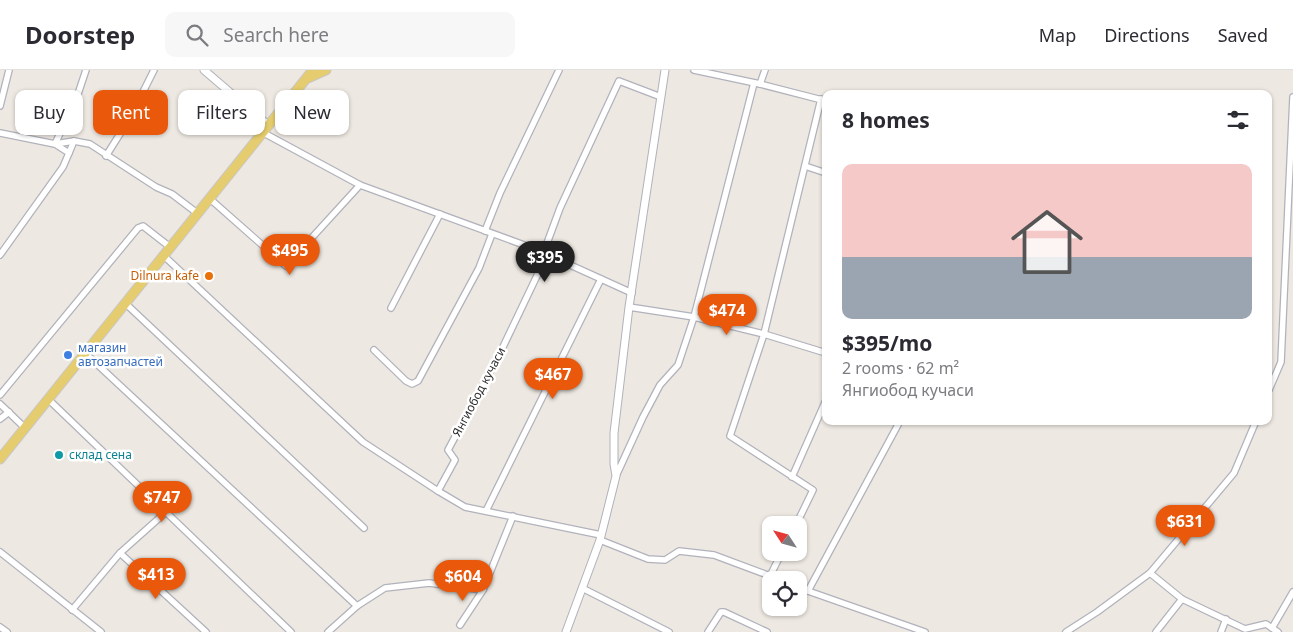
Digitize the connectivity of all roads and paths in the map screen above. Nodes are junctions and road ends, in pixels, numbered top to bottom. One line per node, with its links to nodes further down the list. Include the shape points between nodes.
1 (9, 70): 16 (street)
2 (86, 70): 22 (street)
3 (154, 70): 24 (street)
4 (204, 70): 12 (street)
5 (326, 70): 10 (main road)
6 (559, 70): 31 (street)
7 (665, 70): 13 (street)
8 (694, 70): 11 (street)
9 (764, 70): 11 (street)
10 (310, 74): 18 (main road)
11 (757, 83): 15 (street); 41 (street)
12 (225, 90)
13 (661, 97): 34 (street, Янгиобод кучаси, via 620,82 560,208); 37 (street)
14 (1293, 97): 46 (street, via 1280,362)
15 (822, 99)
16 (0, 106)
17 (822, 107): 25 (street)
18 (265, 129): 27 (street)
19 (0, 133): 22 (street)
20 (260, 135): 28 (main road)
21 (74, 141): 22 (street); 23 (street); 24 (street, via 90,144)
22 (55, 144): 23 (street)
23 (69, 153): 35 (street)
24 (106, 156): 29 (street, via 172,194)
25 (805, 166): 26 (street); 42 (street)
26 (822, 172)
27 (360, 185): 28 (street, via 286,266); 30 (street)
28 (209, 198): 29 (main road)
29 (197, 213): 33 (main road)
30 (440, 214): 31 (street); 40 (street)
31 (485, 231): 32 (street)
32 (492, 234): 34 (street); 43 (street, via 479,268 418,381 412,384 406,381)
33 (166, 251): 38 (main road); 47 (street, via 143,226 138,228); 59 (street, via 363,442)
34 (545, 254): 36 (street); 59 (street, Янгиобод кучаси, via 502,349 448,450 455,460)
35 (0, 255)
36 (601, 279): 37 (street); 60 (street)
37 (632, 293): 39 (street)
38 (125, 303): 45 (main road); 64 (street)
39 (630, 307): 41 (street); 57 (street, via 614,432)
40 (391, 308)
41 (694, 317): 42 (street); 57 (street, via 678,365 660,385)
42 (764, 334): 44 (street); 58 (street, via 730,436)
43 (374, 350)
44 (822, 352)
45 (85, 353): 48 (main road); 75 (street)
46 (1272, 382)
47 (0, 395)
48 (48, 399): 55 (main road); 61 (street)
49 (0, 404): 51 (street)
50 (822, 409): 58 (street)
51 (9, 412): 52 (street); 55 (street)
52 (0, 419)
53 (898, 425): 72 (street)
54 (1254, 425): 69 (street, via 1234,473)
55 (25, 428): 56 (main road)
56 (0, 459)
57 (616, 476): 65 (street)
58 (792, 477): 63 (street, via 813,490)
59 (438, 491): 60 (street, via 465,506)
60 (486, 511): 62 (street)
61 (166, 512): 67 (street); 84 (street)
62 (512, 516): 65 (street); 71 (street)
63 (800, 516)
64 (364, 528)
65 (601, 537): 68 (street, via 648,559 665,560 679,551 714,555); 70 (street)
66 (0, 552): 76 (street)
67 (120, 553): 76 (street); 83 (street)
68 (762, 573)
69 (1150, 573): 74 (street); 91 (street)
70 (582, 588): 86 (street); 87 (street)
71 (483, 590): 75 (street, via 429,583 385,588); 78 (street)
72 (808, 591): 90 (street)
73 (1293, 592): 80 (street)
74 (1182, 599): 77 (street); 92 (street)
75 (357, 606): 85 (street)
76 (72, 610): 82 (street)
77 (1226, 619): 80 (street, via 1245,629 1266,624); 93 (street)
78 (460, 626)
79 (0, 627): 81 (street)
80 (1275, 630)
81 (7, 632)
82 (100, 632)
83 (206, 632)
84 (291, 632)
85 (328, 632)
86 (566, 632)
87 (668, 632)
88 (708, 632): 89 (street, via 718,615 724,612)
89 (767, 632)
90 (925, 632)
91 (1066, 632)
92 (1156, 632)
93 (1221, 632)

